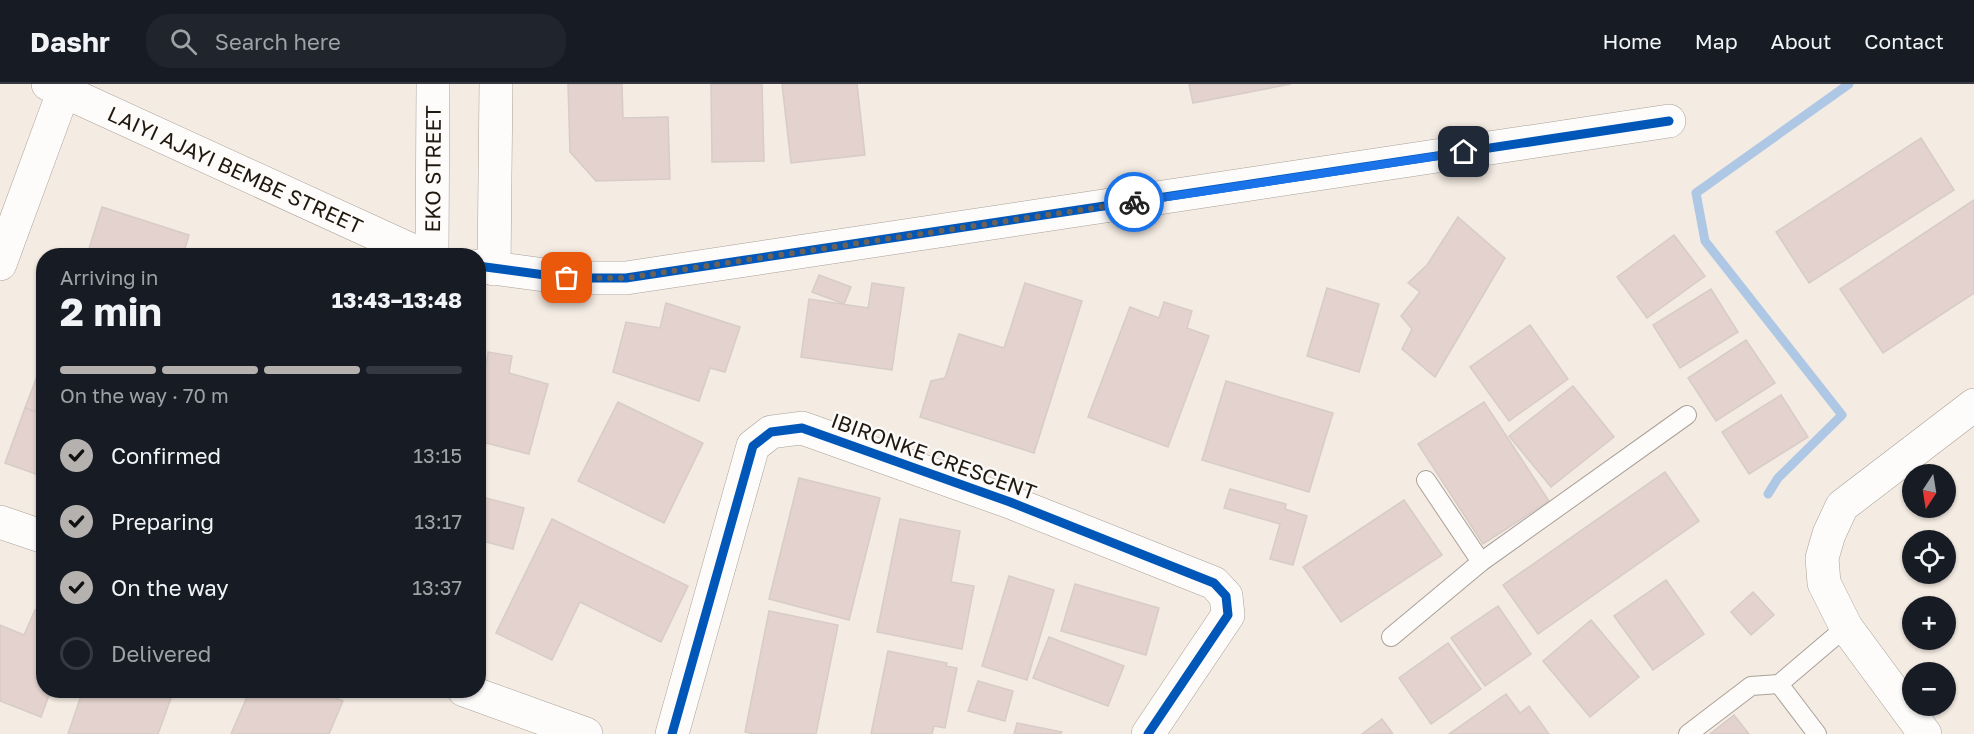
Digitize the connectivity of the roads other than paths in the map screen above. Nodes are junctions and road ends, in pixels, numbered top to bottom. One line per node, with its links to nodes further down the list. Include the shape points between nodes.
1 (433, 84): 6 (street, EKO STREET)
2 (496, 84): 8 (street)
3 (56, 87): 5 (street, LAIYI AJAYI BEMBE STREET); 7 (street)
4 (1669, 121): 8 (street, via 626,278 567,278)
5 (407, 248)
6 (432, 248)
7 (0, 264)
8 (486, 268)
9 (1974, 405): 15 (street, via 1842,506 1822,558 1824,583)
10 (1687, 415): 14 (lane)
11 (1426, 480): 14 (lane)
12 (0, 522): 13 (street)
13 (36, 534)
14 (1481, 562): 16 (lane)
15 (1846, 627): 17 (lane); 19 (street)
16 (1391, 637)
17 (1779, 684): 23 (lane, via 1750,686); 24 (lane)
18 (486, 698): 20 (street)
19 (1918, 731)
20 (586, 734)
21 (672, 734): 22 (street, IBIRONKE CRESCENT, via 753,446 771,432 802,428 1010,502 1214,583 1226,596 1228,615)
22 (1148, 734)
23 (1688, 734)
24 (1817, 734)

